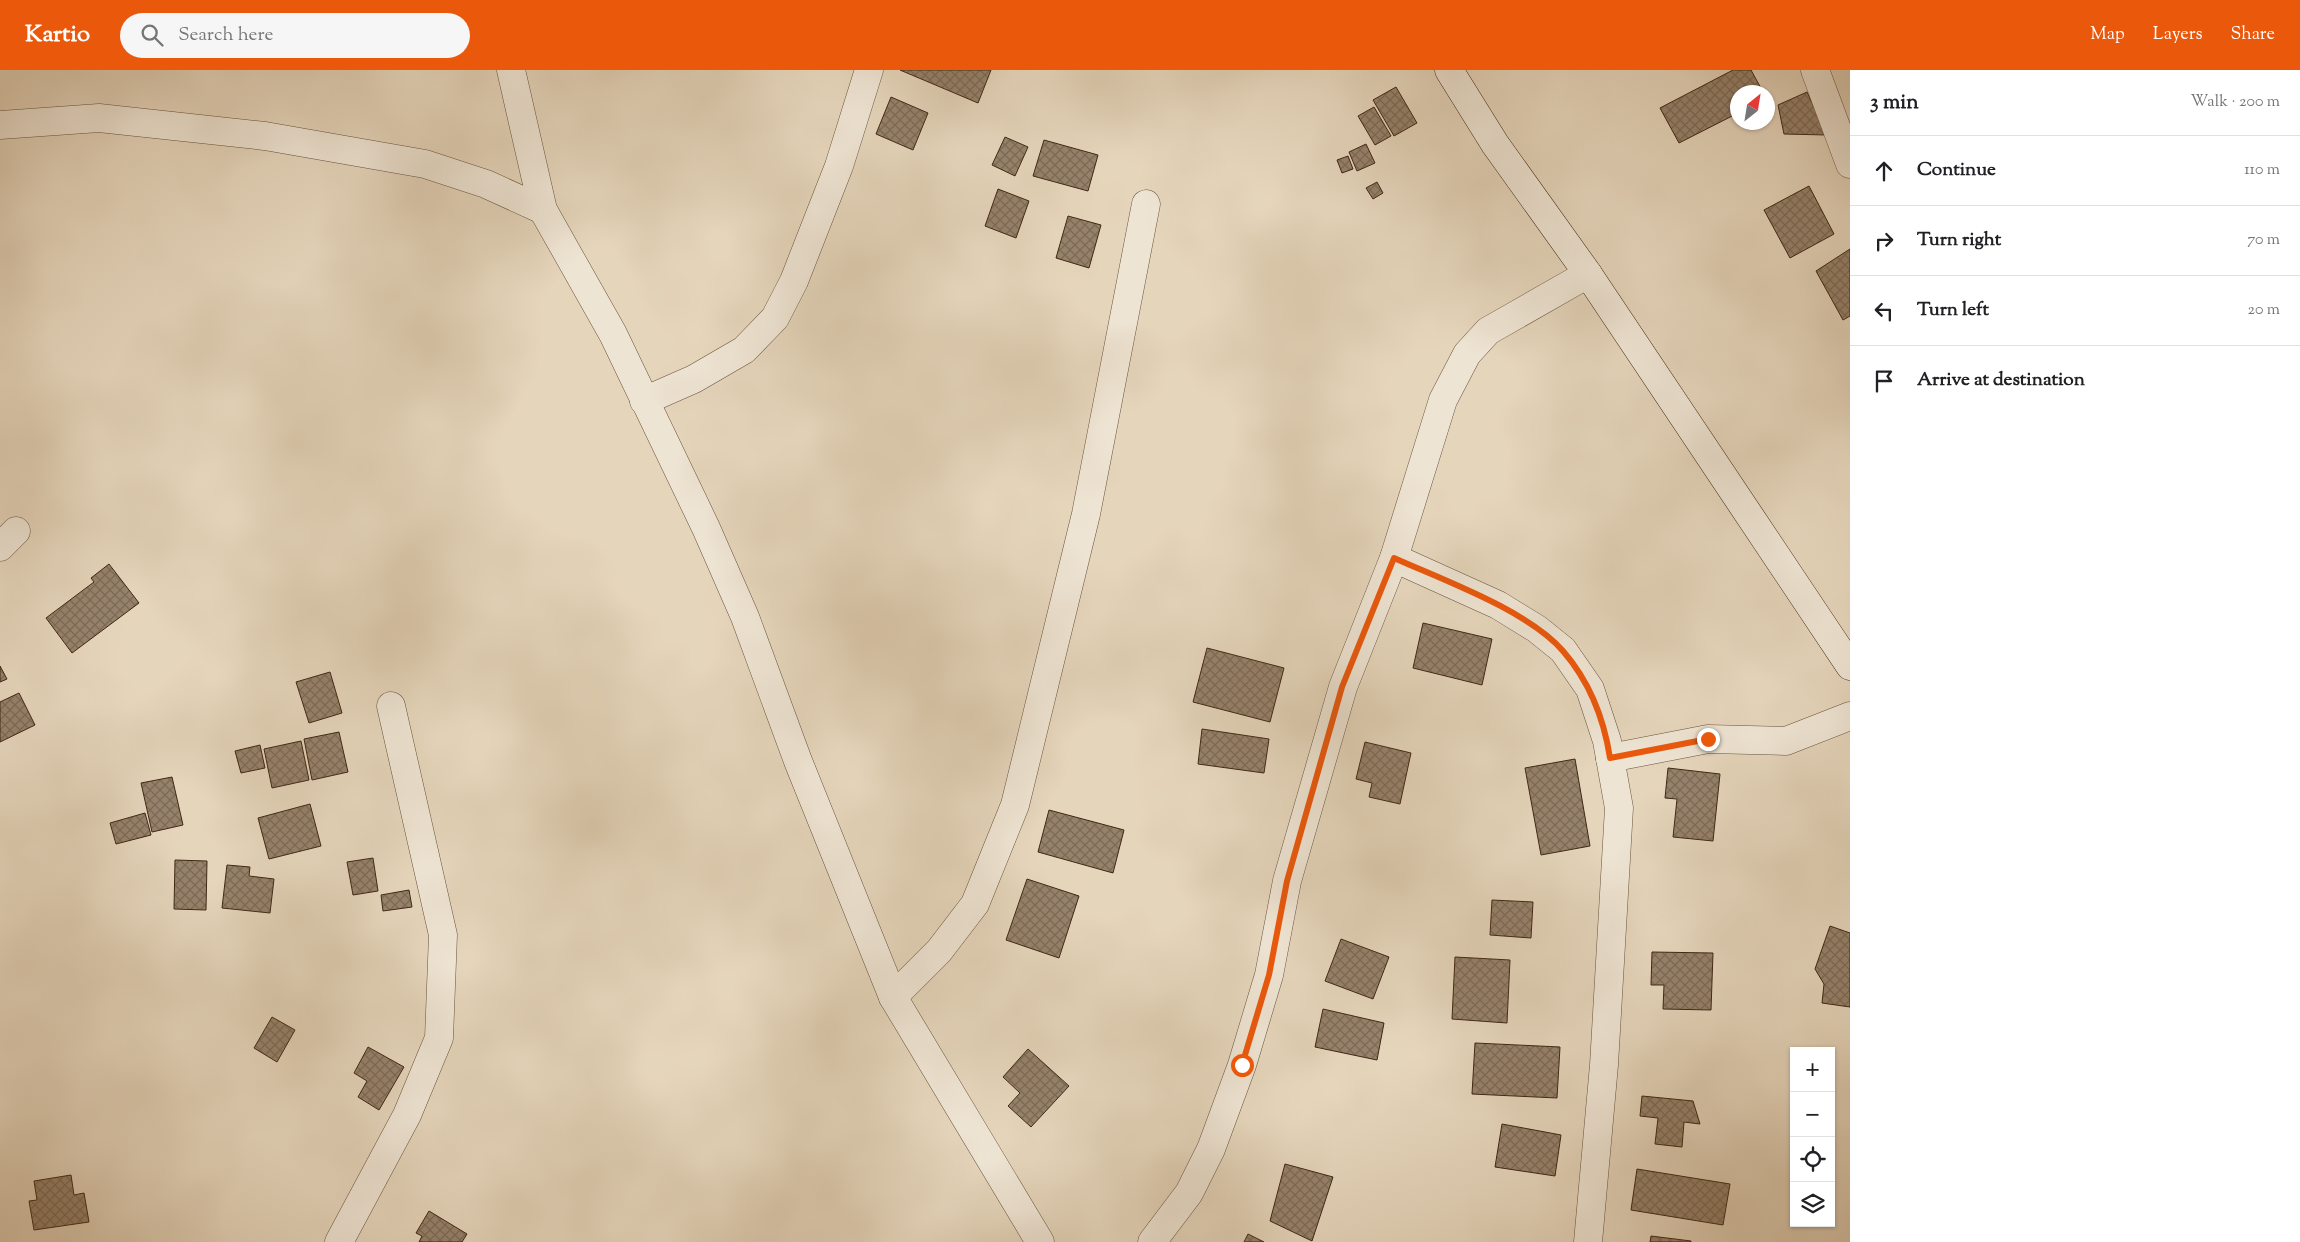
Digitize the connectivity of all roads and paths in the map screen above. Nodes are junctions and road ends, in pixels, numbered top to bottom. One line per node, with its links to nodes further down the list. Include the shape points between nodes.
1 (511, 70): 8 (street)
2 (869, 70): 10 (street, via 839,166 794,281 775,318 744,350 694,379)
3 (1449, 70): 9 (street, via 1494,144)
4 (1815, 70): 6 (street)
5 (0, 125): 8 (street, via 99,118 266,136 426,164 486,184)
6 (1850, 164)
7 (1146, 204): 16 (street, via 1086,514 1014,805 975,904 939,951)
8 (543, 210): 10 (street, via 613,334)
9 (1588, 274): 11 (street, via 1488,331 1467,354 1443,400); 12 (street)
10 (644, 401): 16 (street, via 745,617 798,761)
11 (1394, 558): 15 (street, via 1498,605 1563,650 1590,689); 19 (street, via 1342,687 1287,881 1269,975 1242,1065 1211,1149 1189,1193)
12 (1850, 666)
13 (391, 706): 17 (street, via 443,935 439,1038 407,1115)
14 (1850, 716): 15 (street, via 1786,741 1708,739)
15 (1610, 758): 20 (street, via 1619,808 1604,1065)
16 (892, 997): 18 (street)
17 (339, 1242)
18 (1040, 1242)
19 (1152, 1242)
20 (1588, 1242)

